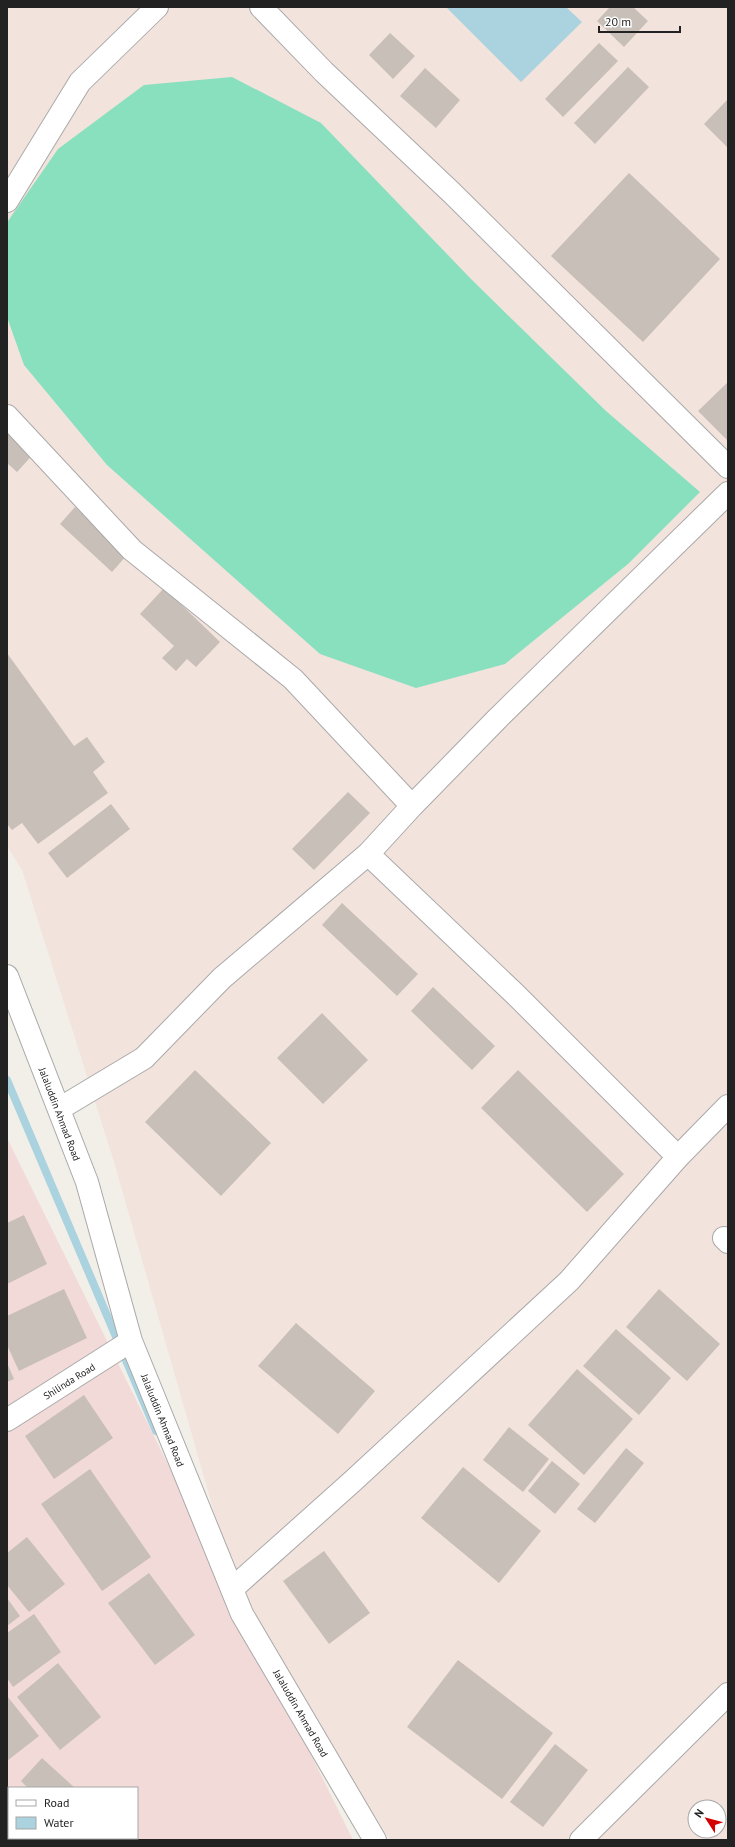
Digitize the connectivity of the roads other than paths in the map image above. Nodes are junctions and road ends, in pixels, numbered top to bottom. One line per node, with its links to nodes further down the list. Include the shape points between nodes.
1 (157, 7): 3 (street, via 80,82)
2 (261, 7): 5 (street, via 324,72 452,193)
3 (7, 202)
4 (7, 416): 7 (street, via 132,550 293,679)
5 (728, 467)
6 (728, 494): 7 (street, via 499,717)
7 (412, 806): 8 (street)
8 (368, 854): 11 (street, via 222,978 144,1058); 12 (street, via 516,995)
9 (7, 976): 11 (street, Jalaluddin Ahmad Road)
10 (728, 1106): 12 (street)
11 (59, 1109): 13 (street, Jalaluddin Ahmad Road, via 87,1182)
12 (678, 1157): 15 (street, via 569,1281 360,1475)
13 (131, 1341): 14 (street, Shilinda Road); 15 (street, Jalaluddin Ahmad Road)
14 (7, 1420)
15 (232, 1589): 17 (street, Jalaluddin Ahmad Road, via 242,1614)
16 (726, 1700): 18 (street)
17 (375, 1840)
18 (582, 1840)

